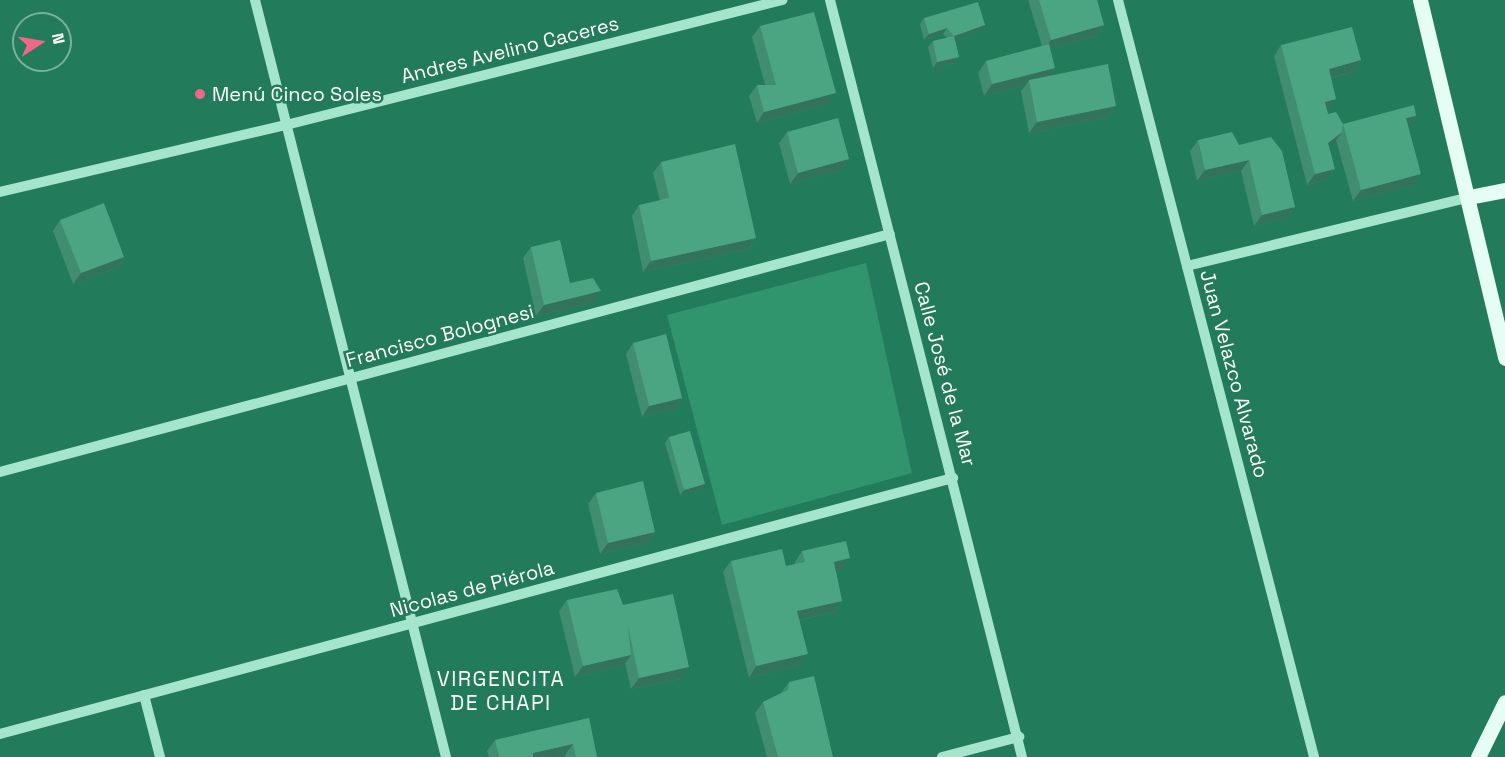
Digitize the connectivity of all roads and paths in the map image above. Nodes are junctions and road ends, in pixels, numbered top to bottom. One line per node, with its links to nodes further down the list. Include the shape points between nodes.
1 (255, 0): 6 (street)
2 (782, 0): 6 (street, Andres Avelino Caceres)
3 (830, 0): 10 (street, Calle José de la Mar)
4 (1118, 0): 11 (street, Juan Velazco Alvarado)
5 (1420, 0): 9 (main road)
6 (286, 125): 8 (street, Andres Avelino Caceres); 13 (street)
7 (1505, 190): 9 (main road)
8 (0, 192)
9 (1469, 196): 11 (street); 12 (main road)
10 (890, 234): 13 (street, Francisco Bolognesi); 15 (street, Calle José de la Mar)
11 (1187, 266): 25 (street, Juan Velazco Alvarado)
12 (1505, 358)
13 (350, 378): 14 (street, Francisco Bolognesi); 16 (street)
14 (0, 472)
15 (953, 478): 16 (street, Nicolas de Piérola); 20 (street, Calle José de la Mar)
16 (412, 623): 17 (street, Nicolas de Piérola); 22 (street)
17 (144, 695): 19 (street, Nicolas de Piérola); 21 (street)
18 (1505, 702): 26 (main road)
19 (0, 734)
20 (1019, 737): 23 (street); 24 (street, Calle José de la Mar)
21 (160, 757)
22 (446, 757)
23 (942, 757)
24 (1022, 757)
25 (1314, 757)
26 (1478, 757)

